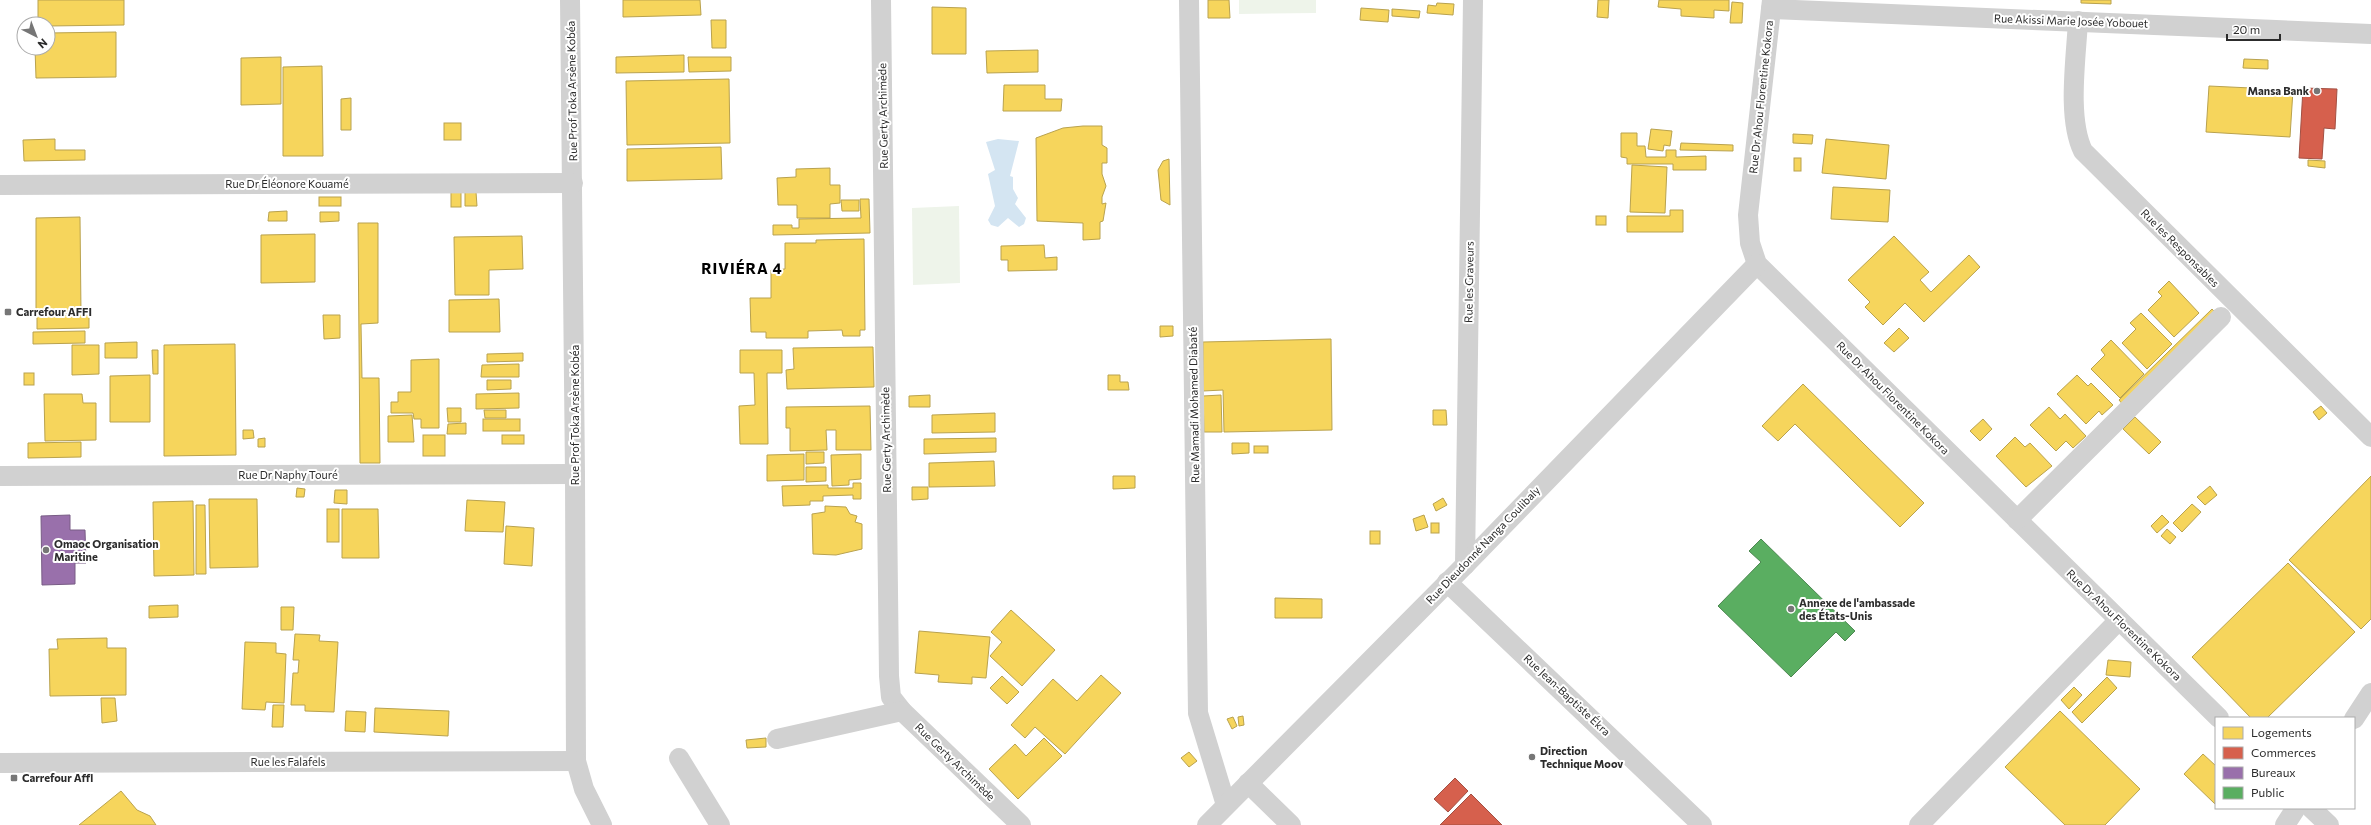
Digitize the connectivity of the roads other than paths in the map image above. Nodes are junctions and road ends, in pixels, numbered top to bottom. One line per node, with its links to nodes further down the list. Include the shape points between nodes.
1 (570, 0): 9 (street, Rue Prof Toka Arsène Kobéa)
2 (881, 0): 21 (street, Rue Gerty Archimède, via 889,676 891,697)
3 (1189, 0): 29 (street, Rue Mamadi Mohamed Diabaté, via 1198,713)
4 (1473, 0): 17 (street, Rue les Graveurs)
5 (1771, 4): 6 (street, Rue Akissi Marie Josée Yobouet); 11 (street, Rue Dr Ahou Florentine Kokora, via 1748,215 1750,243)
6 (1944, 8): 7 (street, Rue Akissi Marie Josée Yobouet)
7 (2078, 22): 8 (street, Rue Akissi Marie Josée Yobouet); 13 (street, Rue les Responsables, via 2074,121 2083,151)
8 (2371, 34)
9 (573, 183): 10 (street, Rue Dr Éléonore Kouamé); 14 (street, Rue Prof Toka Arsène Kobéa)
10 (0, 185)
11 (1757, 264): 16 (street, Rue Dr Ahou Florentine Kokora); 17 (street, Rue Dieudonné Nanga Coulibaly)
12 (2221, 318): 16 (street)
13 (2371, 437)
14 (575, 474): 15 (street, Rue Dr Naphy Touré); 26 (street, Rue Prof Toka Arsène Kobéa)
15 (0, 476)
16 (2017, 520): 19 (street, Rue Dr Ahou Florentine Kokora)
17 (1465, 564): 18 (street, Rue Dieudonné Nanga Coulibaly)
18 (1447, 582): 28 (street, Rue Dieudonné Nanga Coulibaly); 37 (street, Rue Jean-Baptiste Ékra)
19 (2119, 620): 22 (street, Rue Dr Ahou Florentine Kokora); 38 (street)
20 (2371, 693): 23 (street)
21 (902, 711): 24 (street); 34 (street, Rue Gerty Archimède)
22 (2218, 717)
23 (2355, 717)
24 (777, 739)
25 (679, 758): 33 (street)
26 (576, 761): 27 (street, Rue les Falafels); 32 (street, Rue Prof Toka Arsène Kobéa, via 584,788)
27 (0, 763)
28 (1248, 783): 29 (street, Rue Dieudonné Nanga Coulibaly); 36 (street)
29 (1226, 805): 35 (street, Rue Dieudonné Nanga Coulibaly)
30 (2295, 809): 39 (street)
31 (2312, 809): 40 (street)
32 (602, 825)
33 (720, 825)
34 (1021, 825)
35 (1207, 825)
36 (1291, 825)
37 (1702, 825)
38 (1919, 825)
39 (2285, 825)
40 (2329, 825)

